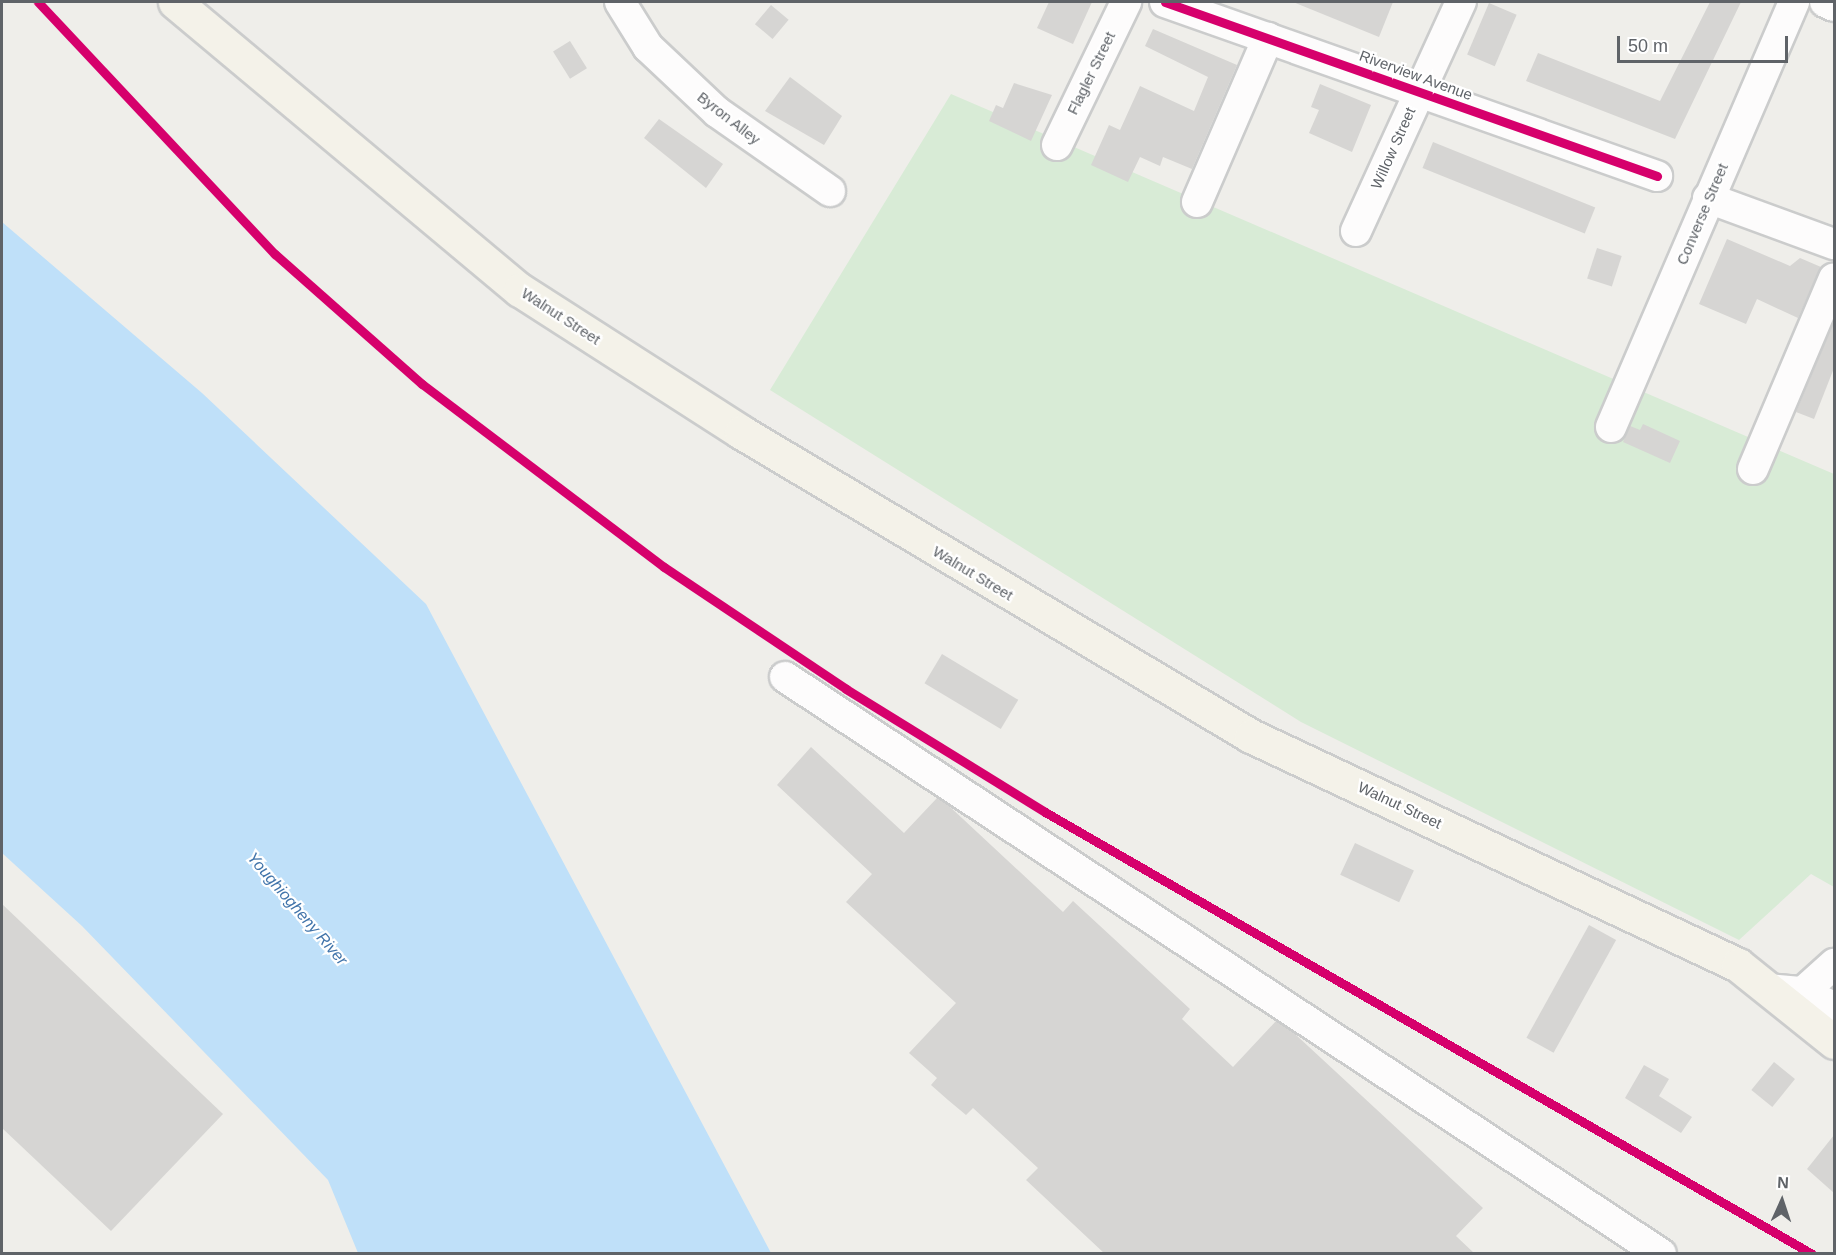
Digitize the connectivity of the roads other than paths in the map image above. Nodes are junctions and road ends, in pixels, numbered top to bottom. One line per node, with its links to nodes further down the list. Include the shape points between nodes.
1 (175, 2): 23 (main road, Walnut Street, via 520,290 741,432 1251,736 1657,924 1738,965)
2 (620, 2): 13 (street, Byron Alley, via 648,47 717,112)
3 (1126, 2): 11 (street, Flagler Street)
4 (1165, 2): 9 (street, Riverview Avenue)
5 (1461, 2): 10 (street, Willow Street)
6 (1794, 2): 14 (street, Converse Street)
7 (1825, 2): 8 (street)
8 (1834, 6)
9 (1268, 38): 10 (street, Riverview Avenue); 15 (street)
10 (1418, 92): 12 (street, Riverview Avenue); 16 (street, Willow Street)
11 (1057, 145)
12 (1657, 176)
13 (830, 191)
14 (1708, 198): 17 (street); 19 (street, Converse Street)
15 (1197, 202)
16 (1356, 231)
17 (1834, 244)
18 (1834, 278): 20 (street)
19 (1611, 427)
20 (1753, 469)
21 (785, 677): 27 (street)
22 (1834, 964): 24 (street)
23 (1767, 988): 24 (street); 26 (main road, Walnut Street)
24 (1803, 992): 25 (street)
25 (1834, 1007)
26 (1834, 1042)
27 (1661, 1254)

